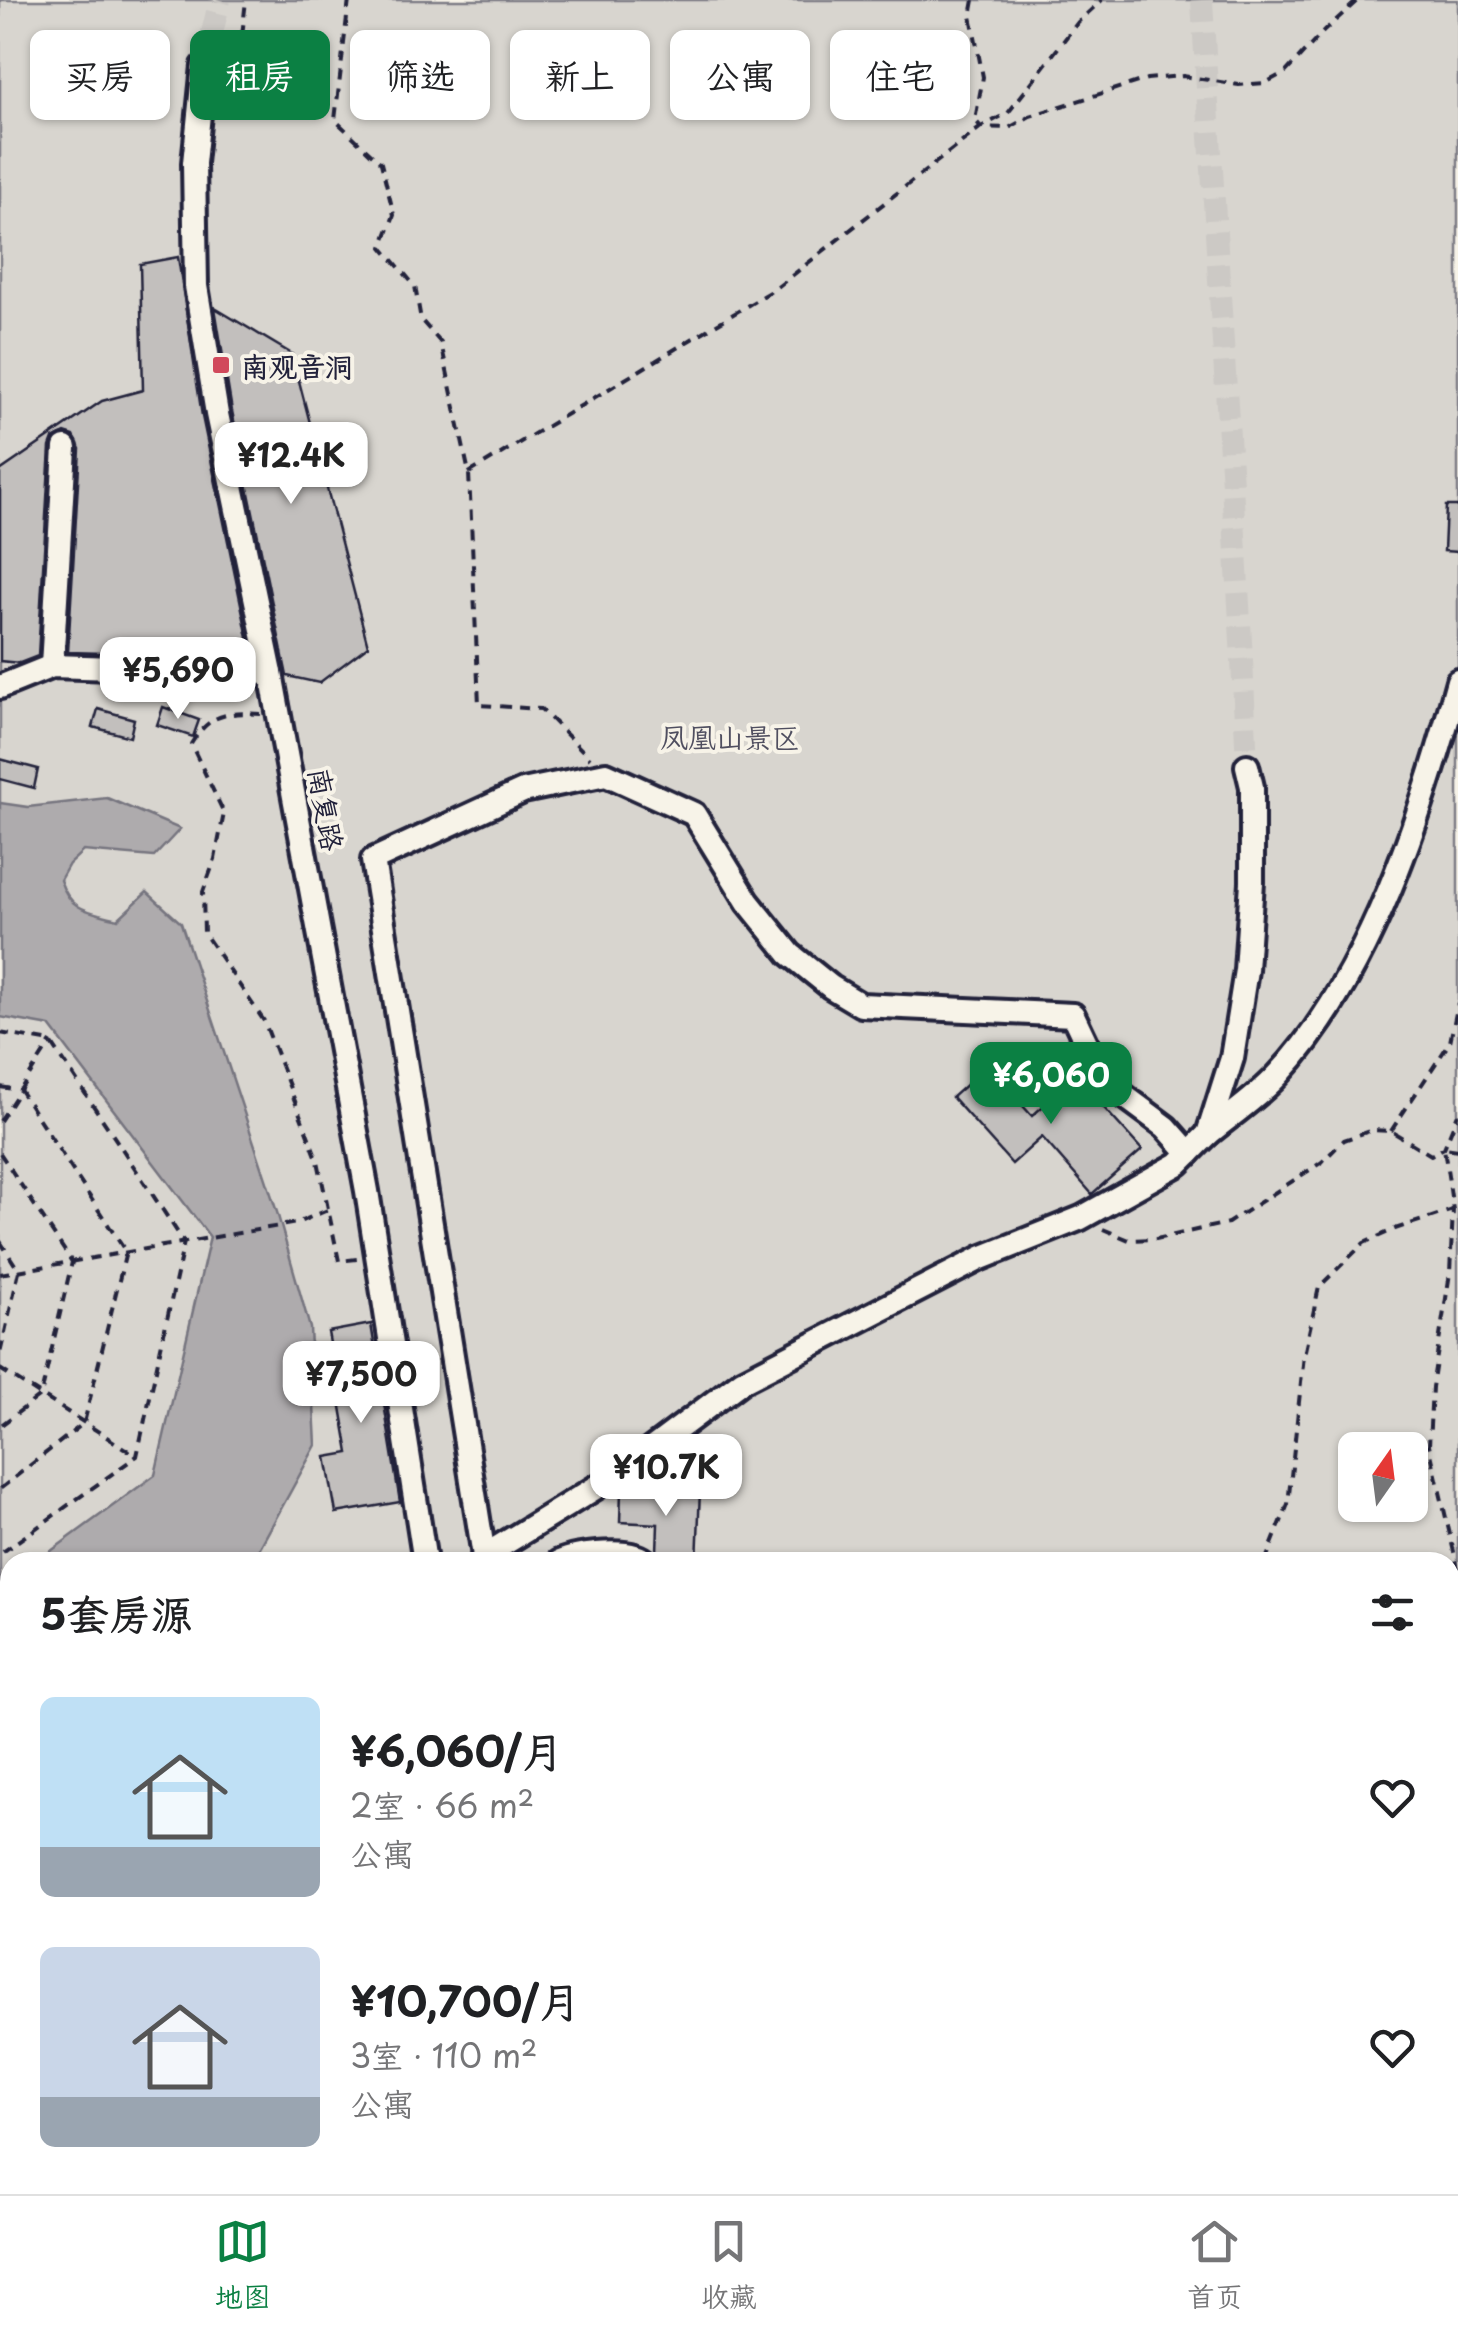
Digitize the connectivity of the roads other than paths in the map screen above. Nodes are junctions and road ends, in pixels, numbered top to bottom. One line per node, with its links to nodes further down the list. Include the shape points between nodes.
1 (198, 120): 4 (street, 南复路, via 196,286)
2 (65, 448): 3 (street)
3 (52, 666): 4 (street); 6 (street)
4 (271, 673): 10 (street, 南复路)
5 (1458, 682): 8 (street, via 1384,900 1335,1003 1277,1076)
6 (0, 687)
7 (1247, 766): 8 (street, via 1252,882 1246,970 1232,1058)
8 (1208, 1134): 9 (street)
9 (1190, 1153): 11 (street, via 1104,1081 1073,1015 861,1005 832,987 790,954 758,915 694,814 606,774 523,790 373,860); 12 (street, via 1081,1218 981,1258 742,1382 618,1474)
10 (423, 1552)
11 (481, 1552)
12 (493, 1552)

